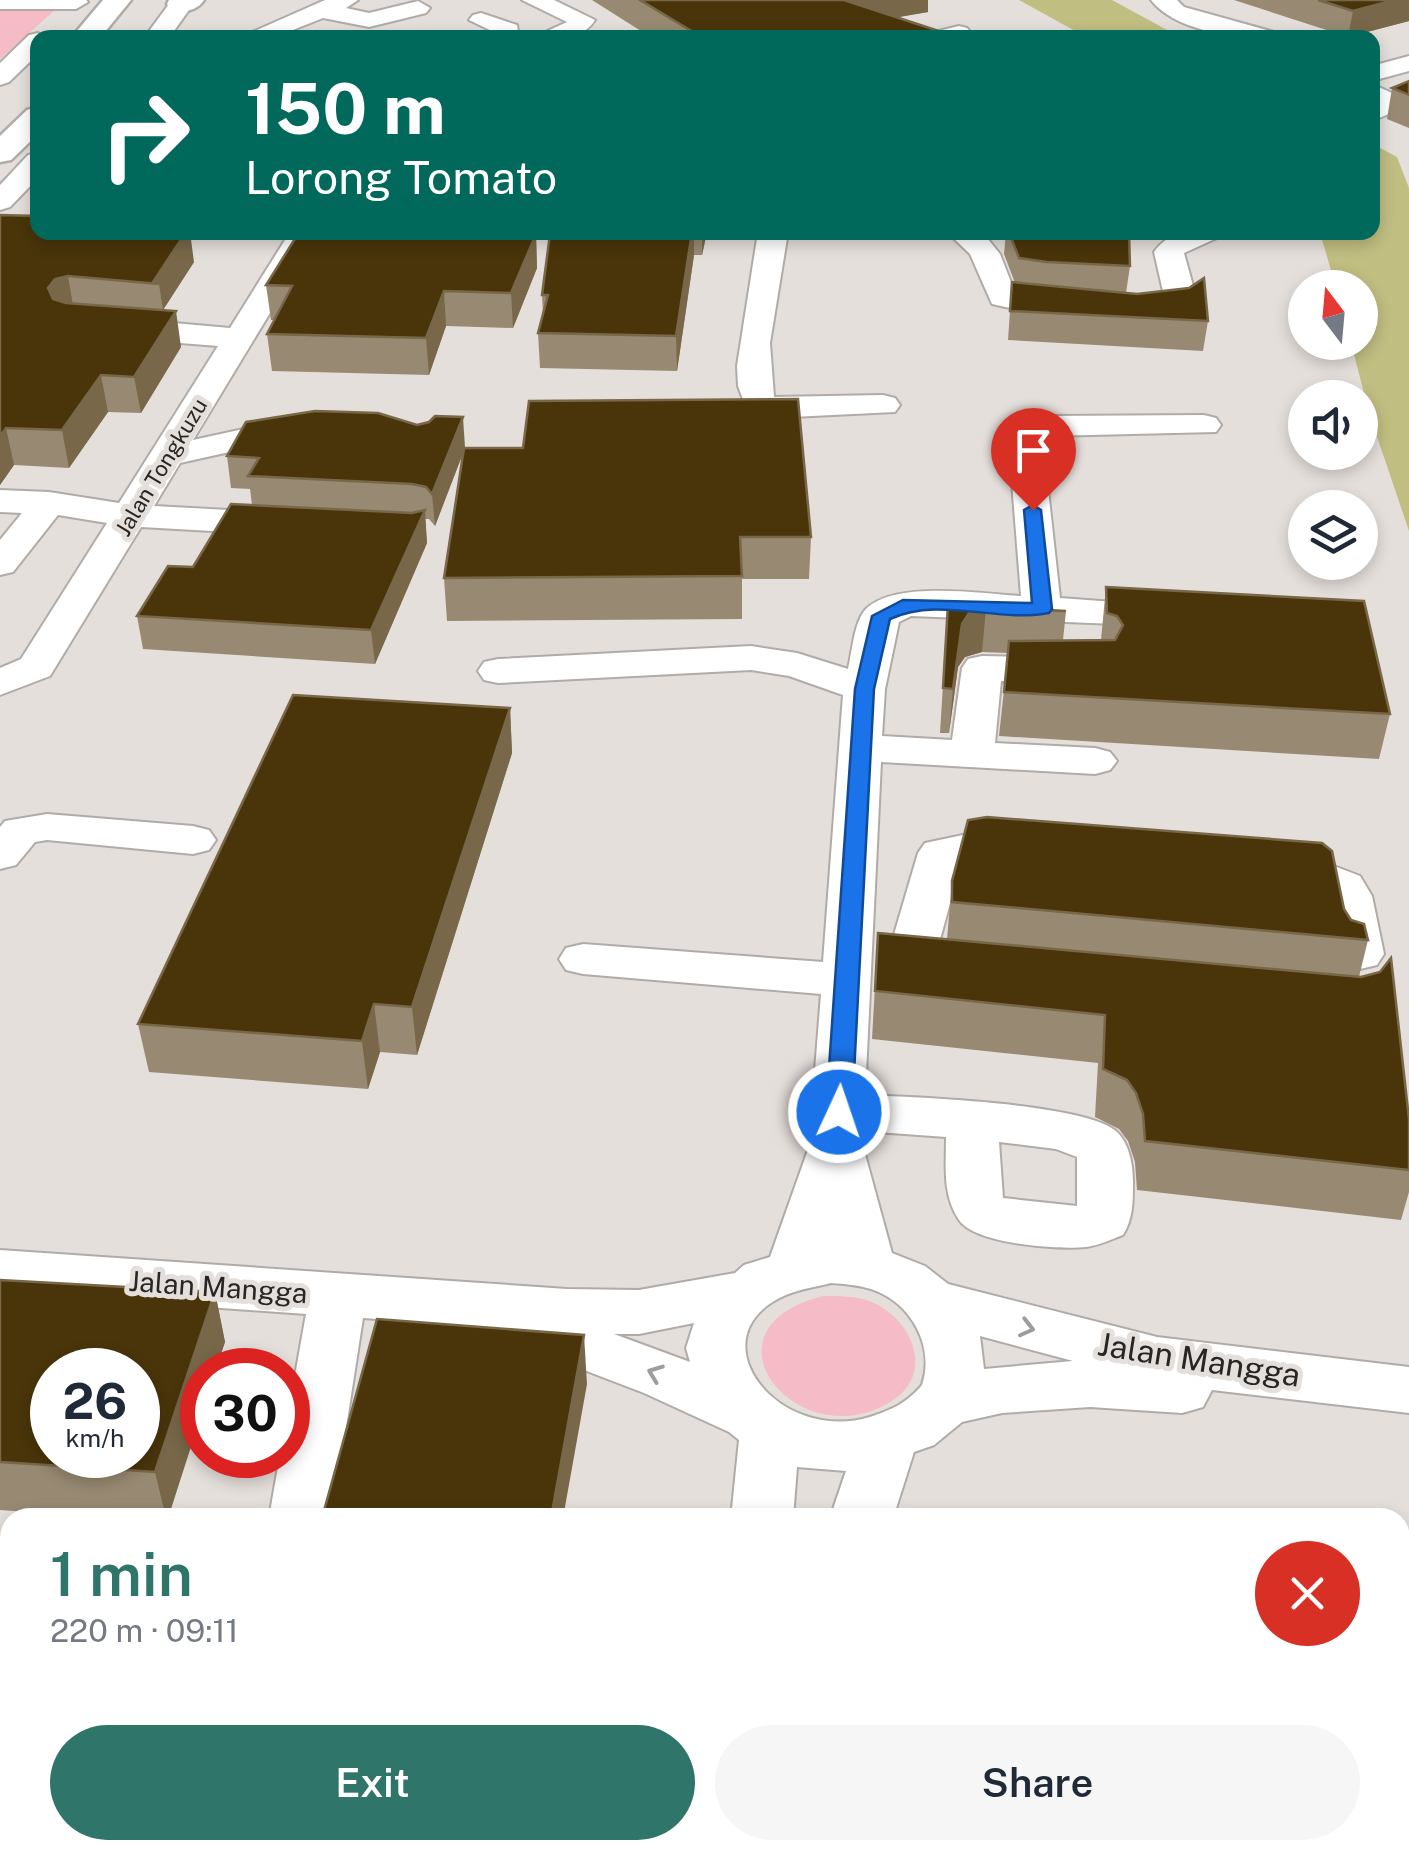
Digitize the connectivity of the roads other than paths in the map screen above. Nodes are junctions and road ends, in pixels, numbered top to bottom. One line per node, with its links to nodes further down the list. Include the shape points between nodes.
1 (118, 0): 13 (highway)
2 (144, 0): 14 (highway)
3 (346, 0): 10 (street)
4 (534, 0): 18 (street, via 583,20)
5 (1163, 0): 19 (street, via 1176,12)
6 (0, 2): 7 (street)
7 (79, 2): 12 (street)
8 (180, 3): 15 (street)
9 (418, 8): 10 (street, via 368,20)
10 (320, 10): 16 (street)
11 (481, 20): 17 (street)
12 (49, 30)
13 (92, 30)
14 (117, 30)
15 (161, 30)
16 (270, 30)
17 (510, 30)
18 (566, 30)
19 (1240, 30)
20 (30, 48): 23 (street)
21 (1409, 63): 22 (street)
22 (1380, 72)
23 (0, 76)
24 (30, 95): 27 (highway)
25 (1380, 96): 26 (street, via 1394,104)
26 (1380, 122)
27 (0, 124)
28 (30, 124): 29 (highway)
29 (0, 154)
30 (30, 169): 31 (street)
31 (0, 201)
32 (773, 240): 40 (street, via 756,344 753,388 759,403)
33 (972, 240): 35 (street, via 993,264 1002,297 1165,311 1182,304 1159,252)
34 (994, 240): 36 (street)
35 (1187, 240)
36 (1014, 243)
37 (309, 248): 39 (street, Jalan Tongkuzu)
38 (91, 326): 39 (street)
39 (240, 338): 43 (street, Jalan Tongkuzu)
40 (883, 405)
41 (1204, 424): 49 (street, via 1032,430 1026,444)
42 (328, 425): 43 (street)
43 (170, 454): 46 (street, Jalan Tongkuzu)
44 (0, 501): 45 (street)
45 (50, 503): 46 (street); 48 (street)
46 (133, 516): 47 (street); 53 (street, Jalan Tongkuzu, via 36,667)
47 (321, 526)
48 (0, 564)
49 (1042, 609): 50 (street); 54 (street, via 903,606 881,616)
50 (1141, 613)
51 (498, 671): 54 (street, via 751,658)
52 (1094, 671): 56 (street, via 982,668)
53 (0, 684)
54 (864, 689): 55 (street)
55 (860, 748): 56 (street); 64 (street)
56 (972, 753): 57 (street)
57 (1095, 762)
58 (192, 840): 60 (street, via 47,827 21,831)
59 (1076, 853): 64 (street, via 982,845 941,853 928,967)
60 (0, 855)
61 (1228, 865): 62 (street, via 1340,879 1350,893)
62 (1360, 954)
63 (584, 959): 64 (street)
64 (847, 970): 66 (street)
65 (972, 1122): 66 (street)
66 (838, 1129): 67 (street); 68 (street)
67 (795, 1266): 68 (street, Jalan Mangga); 70 (street, Jalan Mangga)
68 (868, 1266): 72 (street, Jalan Mangga, via 904,1280)
69 (0, 1271): 71 (street, Jalan Mangga)
70 (741, 1294): 73 (street, Jalan Mangga, via 639,1312); 77 (street, via 720,1328 716,1365 725,1390)
71 (338, 1296): 73 (street, Jalan Mangga); 79 (street)
72 (932, 1302): 74 (street, Jalan Mangga, one-way to 74, via 1158,1360); 75 (street, Jalan Mangga, via 956,1352 954,1379)
73 (436, 1303): 77 (street, Jalan Mangga, one-way to 73, via 665,1376 537,1327)
74 (1409, 1390)
75 (942, 1404): 76 (street, Jalan Mangga, via 1040,1382 1135,1385); 78 (street, Jalan Mangga)
76 (1409, 1414)
77 (757, 1422): 78 (street, Jalan Mangga, via 819,1447); 80 (street)
78 (887, 1441): 81 (street)
79 (302, 1508)
80 (761, 1508)
81 (864, 1508)

